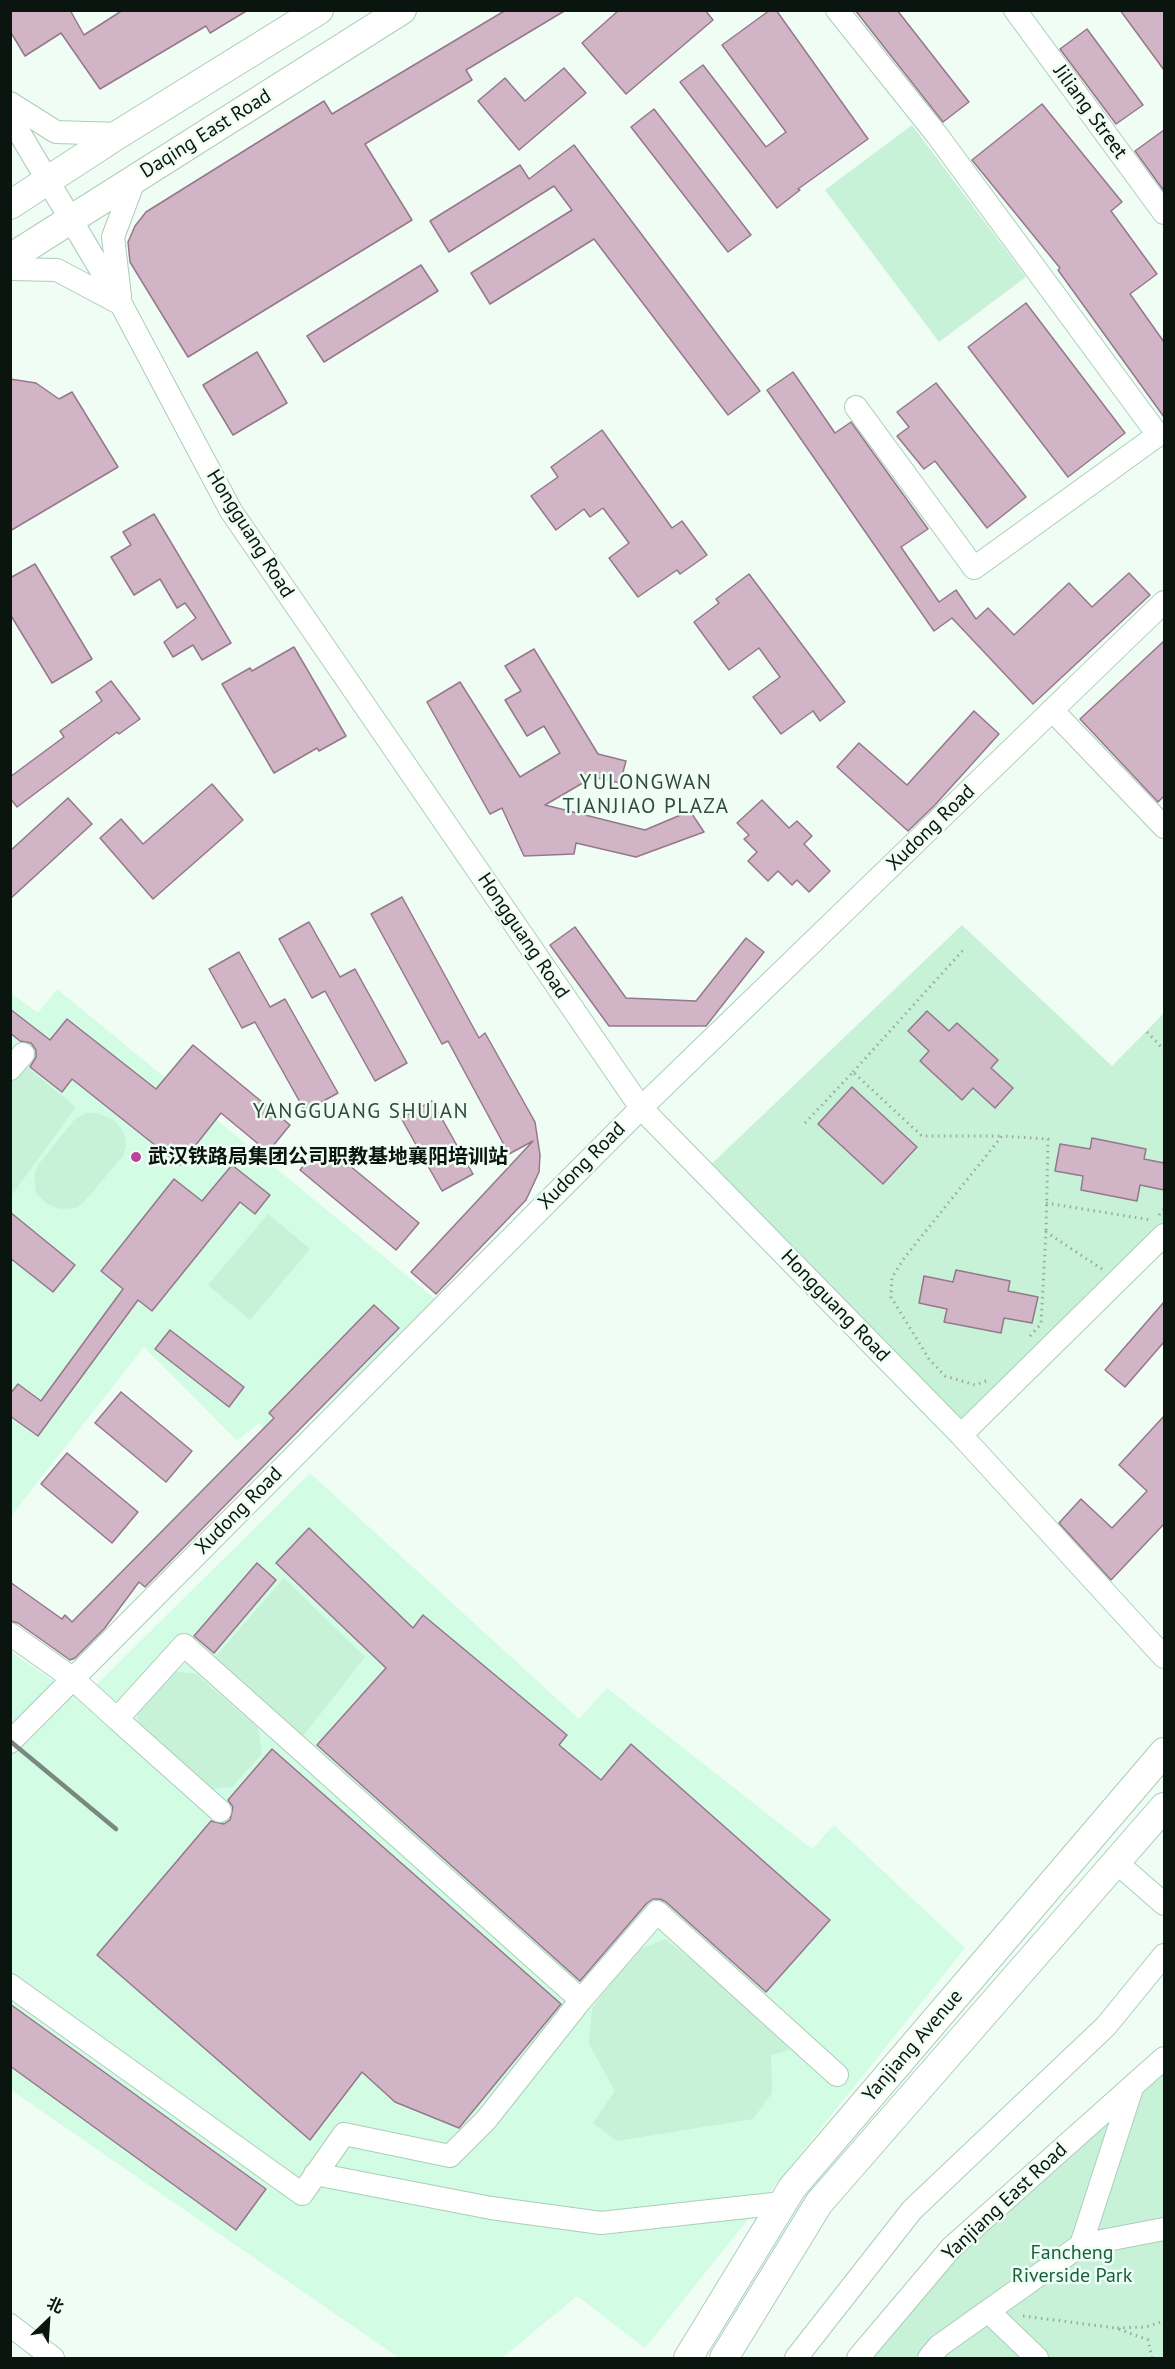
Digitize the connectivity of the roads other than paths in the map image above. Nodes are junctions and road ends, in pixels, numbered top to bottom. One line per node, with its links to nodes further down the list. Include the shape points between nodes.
1 (319, 10): 7 (main road)
2 (402, 10): 8 (main road, Daqing East Road)
3 (837, 10): 16 (street, via 937,135 1158,435 974,568)
4 (1015, 10): 11 (street, Jiliang Street)
5 (10, 103): 7 (street, via 56,132)
6 (10, 117): 9 (street, Hongguang Road)
7 (119, 134): 9 (main road)
8 (135, 178): 12 (main road, Daqing East Road); 15 (street, via 114,237)
9 (48, 180): 10 (main road); 12 (street, Hongguang Road)
10 (10, 205)
11 (1164, 213)
12 (71, 219): 13 (main road, Daqing East Road); 15 (street, Hongguang Road)
13 (10, 258)
14 (10, 269): 15 (street, via 57,270)
15 (121, 304): 20 (street, Hongguang Road, via 231,511)
16 (856, 407)
17 (1164, 602): 18 (street, Xudong Road)
18 (1052, 710): 19 (street); 20 (street, Xudong Road)
19 (1164, 827)
20 (641, 1108): 22 (street, Hongguang Road); 25 (street, Xudong Road)
21 (1164, 1234): 22 (street)
22 (961, 1435): 24 (street, Hongguang Road)
23 (10, 1634): 25 (street)
24 (1164, 1656)
25 (72, 1678): 26 (street); 27 (street, Xudong Road)
26 (117, 1719): 30 (street); 35 (street, via 184,1645)
27 (10, 1742)
28 (1164, 1752): 40 (main road, Yanjiang Avenue)
29 (1164, 1807): 31 (main road, Yanjiang Avenue)
30 (220, 1811)
31 (1116, 1862): 32 (street); 47 (main road, Yanjiang Avenue, via 819,2203)
32 (1164, 1904)
33 (1164, 1956): 48 (street, via 1106,2026 912,2210)
34 (10, 1985): 39 (street, via 302,2194)
35 (581, 2000): 37 (street, via 657,1912); 39 (street, via 486,2120 450,2156 344,2134)
36 (1164, 2058): 38 (street, Yanjiang East Road)
37 (837, 2075)
38 (1132, 2086): 42 (street); 49 (street, Yanjiang East Road, via 951,2248)
39 (315, 2174): 40 (street, via 491,2208 601,2223)
40 (783, 2203): 46 (main road, Yanjiang Avenue)
41 (1164, 2229): 42 (street)
42 (1081, 2245): 43 (street)
43 (988, 2311): 50 (street); 51 (street)
44 (10, 2325): 45 (street)
45 (53, 2358)
46 (688, 2358)
47 (724, 2358)
48 (796, 2358)
49 (858, 2358)
50 (928, 2358)
51 (1037, 2358)

